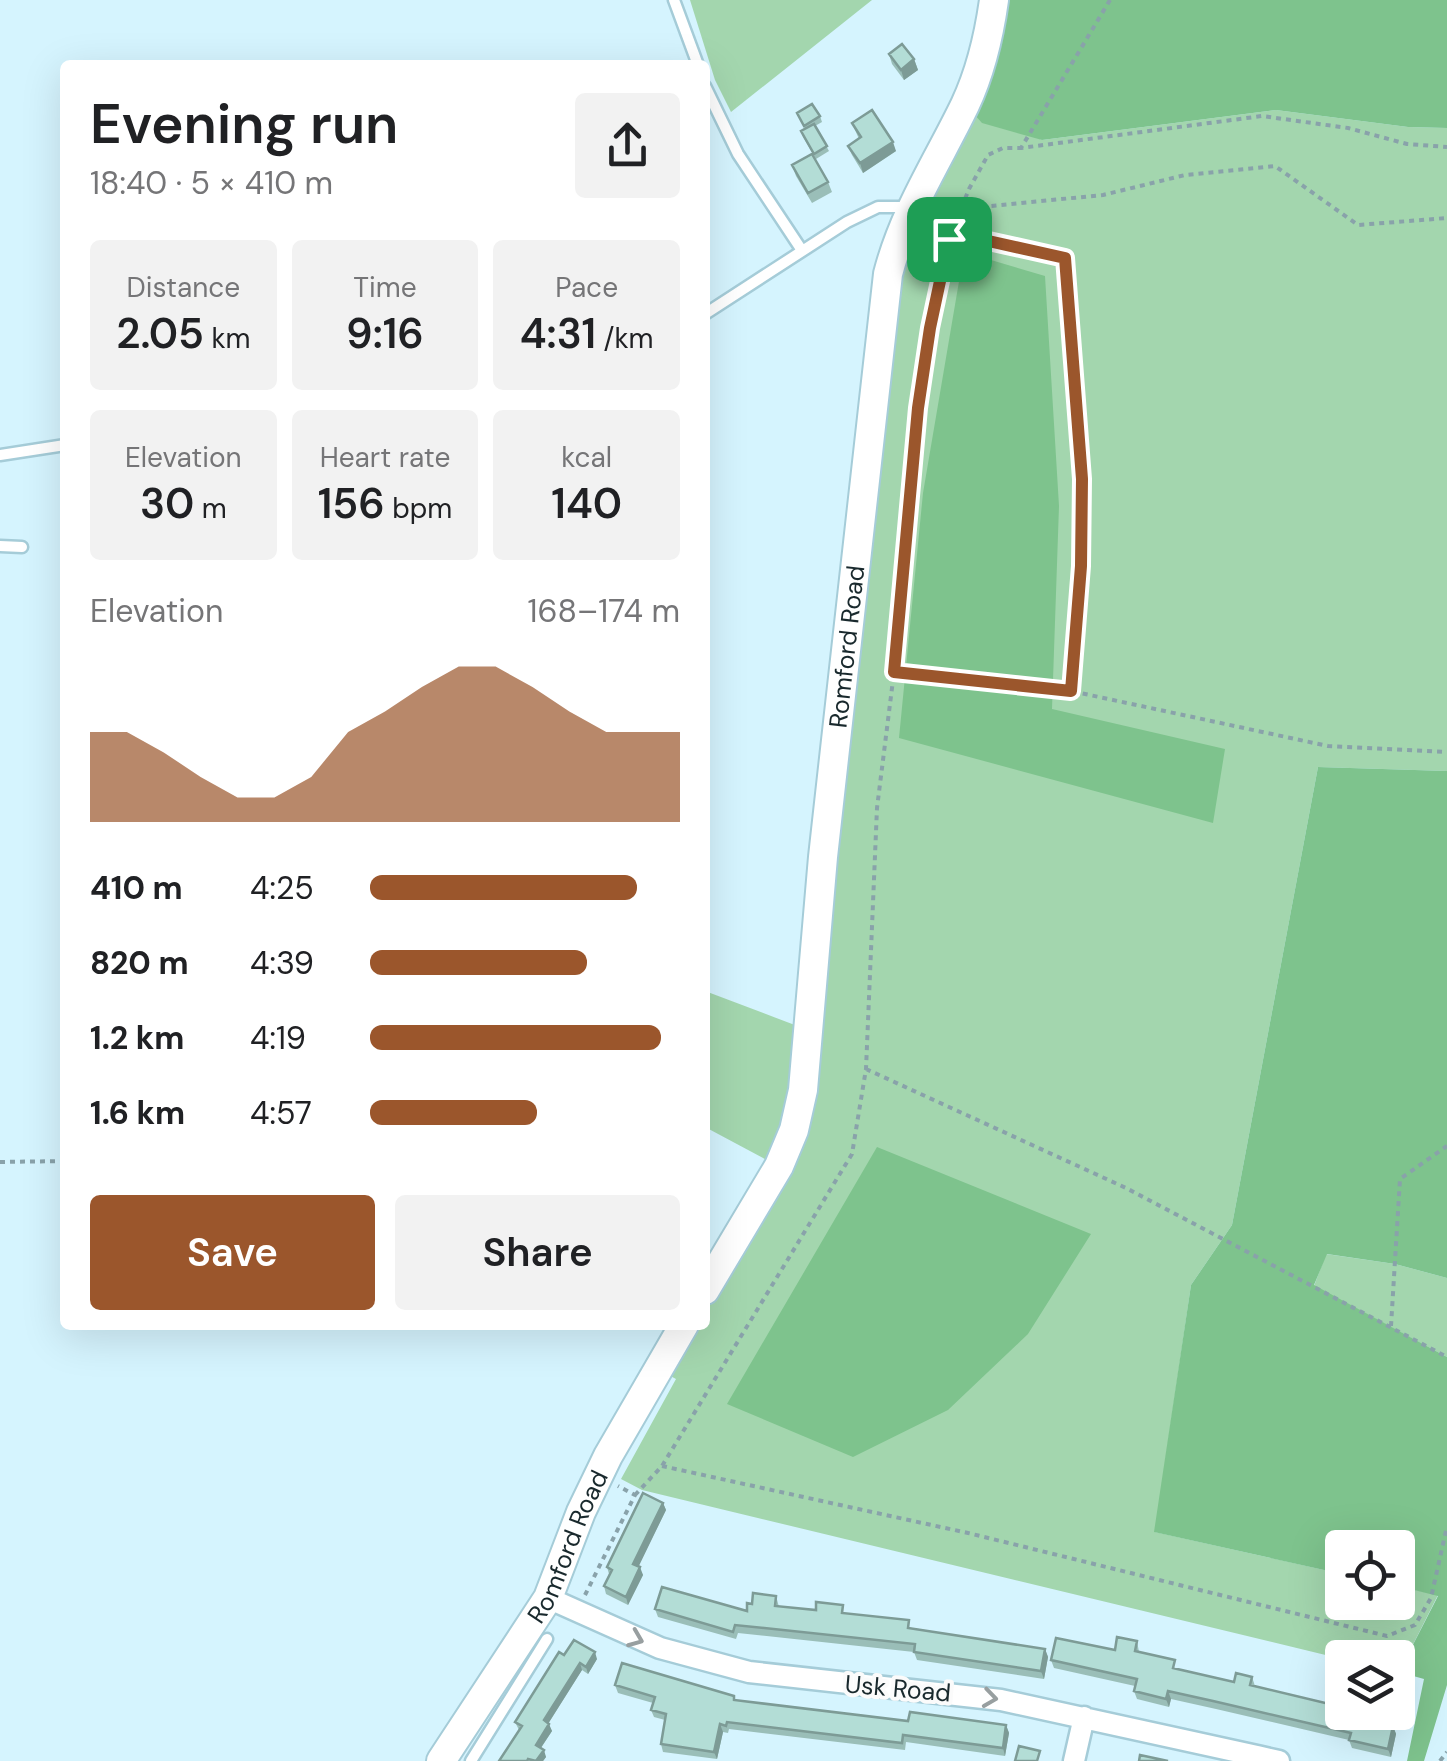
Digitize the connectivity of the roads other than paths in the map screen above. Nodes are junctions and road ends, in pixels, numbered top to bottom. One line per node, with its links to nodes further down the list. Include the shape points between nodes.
1 (674, 0): 3 (lane)
2 (994, 0): 5 (street, Romford Road, via 965,104)
3 (696, 60)
4 (710, 96): 6 (lane, via 738,154)
5 (911, 208): 6 (lane, via 878,207); 12 (street, Romford Road, via 894,248 882,307 803,1090 779,1166)
6 (802, 250): 7 (lane)
7 (710, 311)
8 (60, 445): 9 (lane)
9 (0, 455)
10 (0, 546): 11 (lane)
11 (22, 547)
12 (710, 1282)
13 (675, 1330): 14 (street, Romford Road, via 580,1512)
14 (548, 1598): 16 (street, Romford Road); 17 (street, Usk Road, one-way to 17, via 660,1648 749,1672 951,1693)
15 (547, 1640): 16 (lane)
16 (517, 1669): 18 (street, Romford Road)
17 (1084, 1716): 19 (street, Usk Road); 22 (street)
18 (484, 1718): 20 (street, Romford Road); 21 (lane)
19 (1256, 1758): 23 (street, Usk Road)
20 (441, 1761)
21 (471, 1761)
22 (1074, 1761)
23 (1279, 1761)

